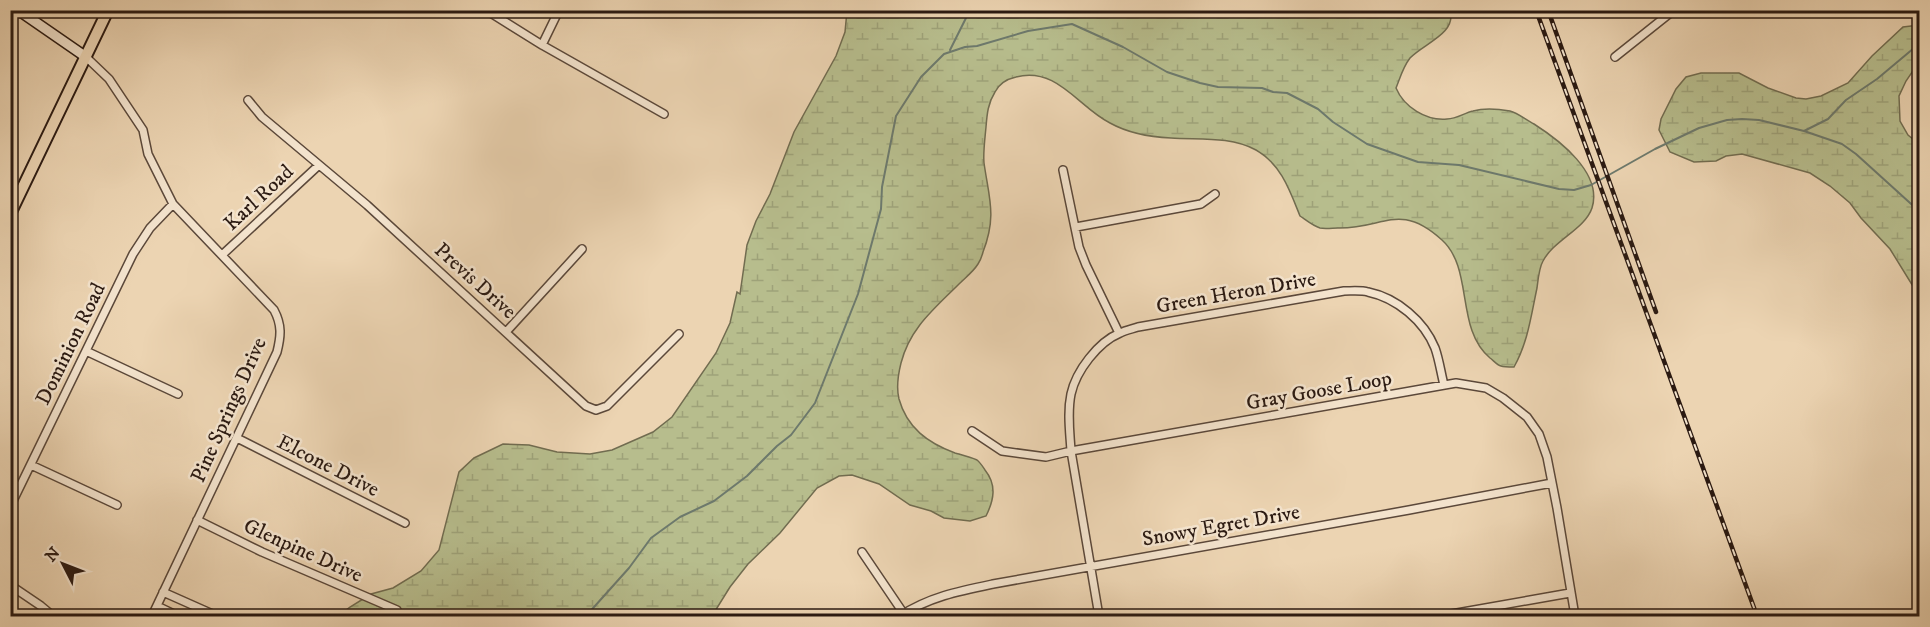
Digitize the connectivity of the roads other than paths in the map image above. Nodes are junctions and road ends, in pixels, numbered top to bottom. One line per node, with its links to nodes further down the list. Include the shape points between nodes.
1 (18, 10): 7 (main road)
2 (108, 10): 7 (main road)
3 (486, 10): 6 (street)
4 (559, 10): 6 (street)
5 (1674, 10): 8 (street)
6 (542, 45): 10 (street)
7 (86, 57): 14 (street, Pine Springs Drive, via 109,79 142,130 148,154); 15 (main road)
8 (1615, 57)
9 (248, 100): 11 (street, Previs Drive, via 262,117)
10 (664, 114)
11 (319, 165): 18 (street, Karl Road); 19 (street, Previs Drive)
12 (1063, 170): 16 (street)
13 (1215, 194): 16 (street, via 1201,204)
14 (173, 204): 18 (street, Pine Springs Drive); 22 (street, Dominion Road, via 142,238)
15 (10, 214)
16 (1076, 227): 20 (street, via 1086,265)
17 (582, 249): 19 (street)
18 (222, 255): 26 (street, Pine Springs Drive, via 274,310 281,328 277,352)
19 (506, 332): 21 (street, Previs Drive, via 586,406 596,410 607,406)
20 (1119, 333): 23 (street, Green Heron Drive, via 1344,291 1367,291 1407,311 1425,329 1435,349); 27 (street, Green Heron Drive, via 1094,353 1076,379 1069,413)
21 (679, 334)
22 (86, 351): 24 (street); 28 (street, Dominion Road)
23 (1444, 385): 27 (street, Gray Goose Loop); 29 (street, Gray Goose Loop, via 1486,387 1527,417 1539,434)
24 (178, 394)
25 (972, 432): 27 (street, Gray Goose Loop, via 1011,453 1046,458)
26 (237, 438): 32 (street, Pine Springs Drive); 33 (street, Elcone Drive)
27 (1071, 451): 35 (street)
28 (31, 465): 30 (street); 31 (street, Dominion Road)
29 (1552, 483): 35 (street, Snowy Egret Drive); 38 (street, Gray Goose Loop)
30 (117, 505)
31 (10, 507)
32 (197, 520): 37 (street, Pine Springs Drive); 40 (street, Glenpine Drive)
33 (405, 523)
34 (862, 552): 41 (street)
35 (1090, 566): 41 (street, Snowy Egret Drive, via 950,592); 46 (street)
36 (10, 585): 42 (street)
37 (163, 592): 39 (street, Pine Springs Drive); 45 (street)
38 (1570, 593): 47 (street); 48 (street, Gray Goose Loop)
39 (157, 606): 43 (street, Pine Springs Drive); 44 (street)
40 (397, 610)
41 (902, 615)
42 (53, 616)
43 (152, 616)
44 (178, 616)
45 (217, 616)
46 (1099, 616)
47 (1440, 616)
48 (1575, 616)

